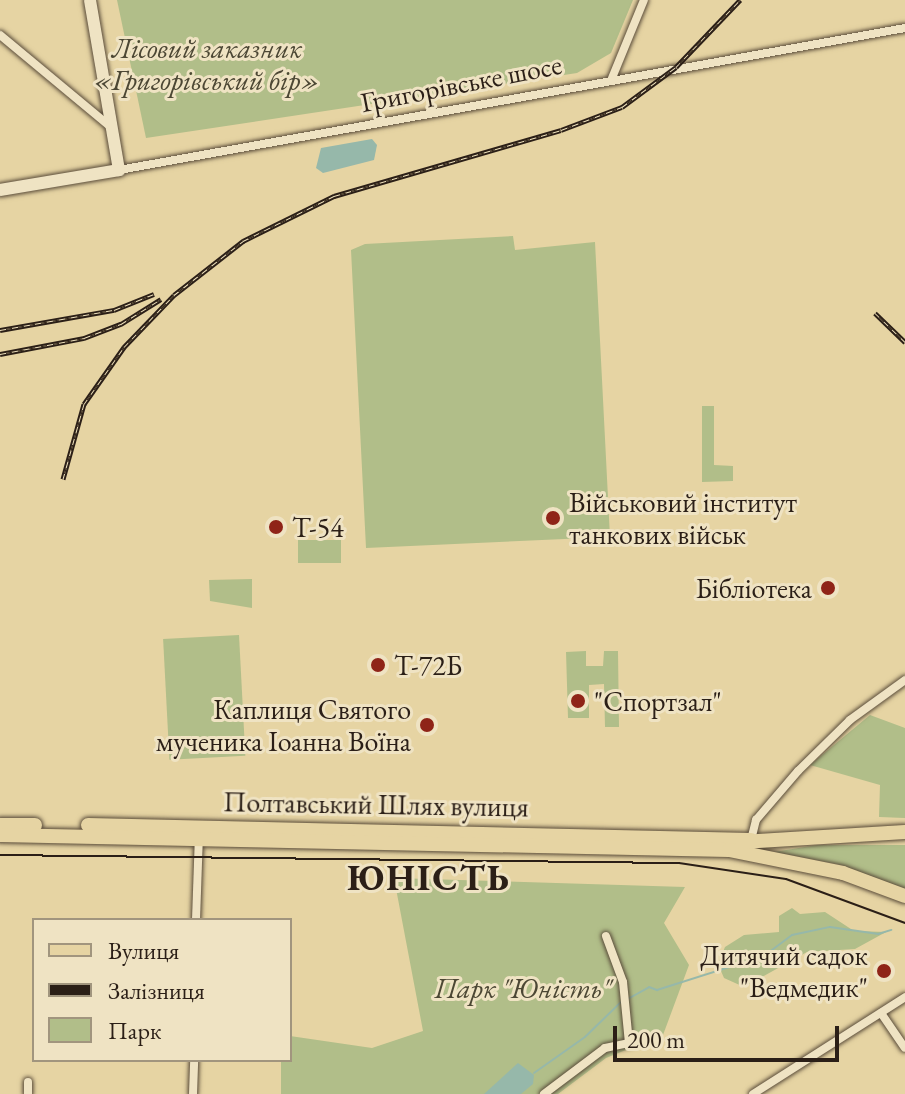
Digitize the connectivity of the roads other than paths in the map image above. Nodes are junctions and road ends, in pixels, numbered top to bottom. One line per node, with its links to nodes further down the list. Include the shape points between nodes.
1 (90, 0): 6 (street)
2 (644, 0): 5 (street)
3 (905, 28): 5 (street, Григорівське шосе)
4 (0, 35): 6 (street)
5 (612, 78): 7 (street, Григорівське шосе)
6 (112, 128): 7 (street)
7 (119, 170): 8 (street, Григорівське шосе)
8 (0, 190)
9 (905, 680): 14 (street, via 850,720 798,771 756,820)
10 (0, 825): 11 (main road, Полтавський Шлях вулиця)
11 (199, 832): 13 (main road, Полтавський Шлях вулиця); 14 (main road, Полтавський Шлях вулиця); 15 (main road, Полтавський Шлях вулиця); 17 (street)
12 (905, 832): 14 (main road, Полтавський Шлях вулиця)
13 (0, 835)
14 (751, 840): 15 (main road, Полтавський Шлях вулиця)
15 (695, 849): 16 (main road, via 843,873)
16 (905, 896)
17 (196, 918)
18 (606, 936): 26 (street, via 626,995 629,1043 605,1048)
19 (905, 997): 20 (street)
20 (881, 1013): 21 (street); 27 (street)
21 (905, 1048)
22 (194, 1062): 25 (street)
23 (28, 1082): 24 (street)
24 (28, 1094)
25 (193, 1094)
26 (544, 1094)
27 (753, 1094)

